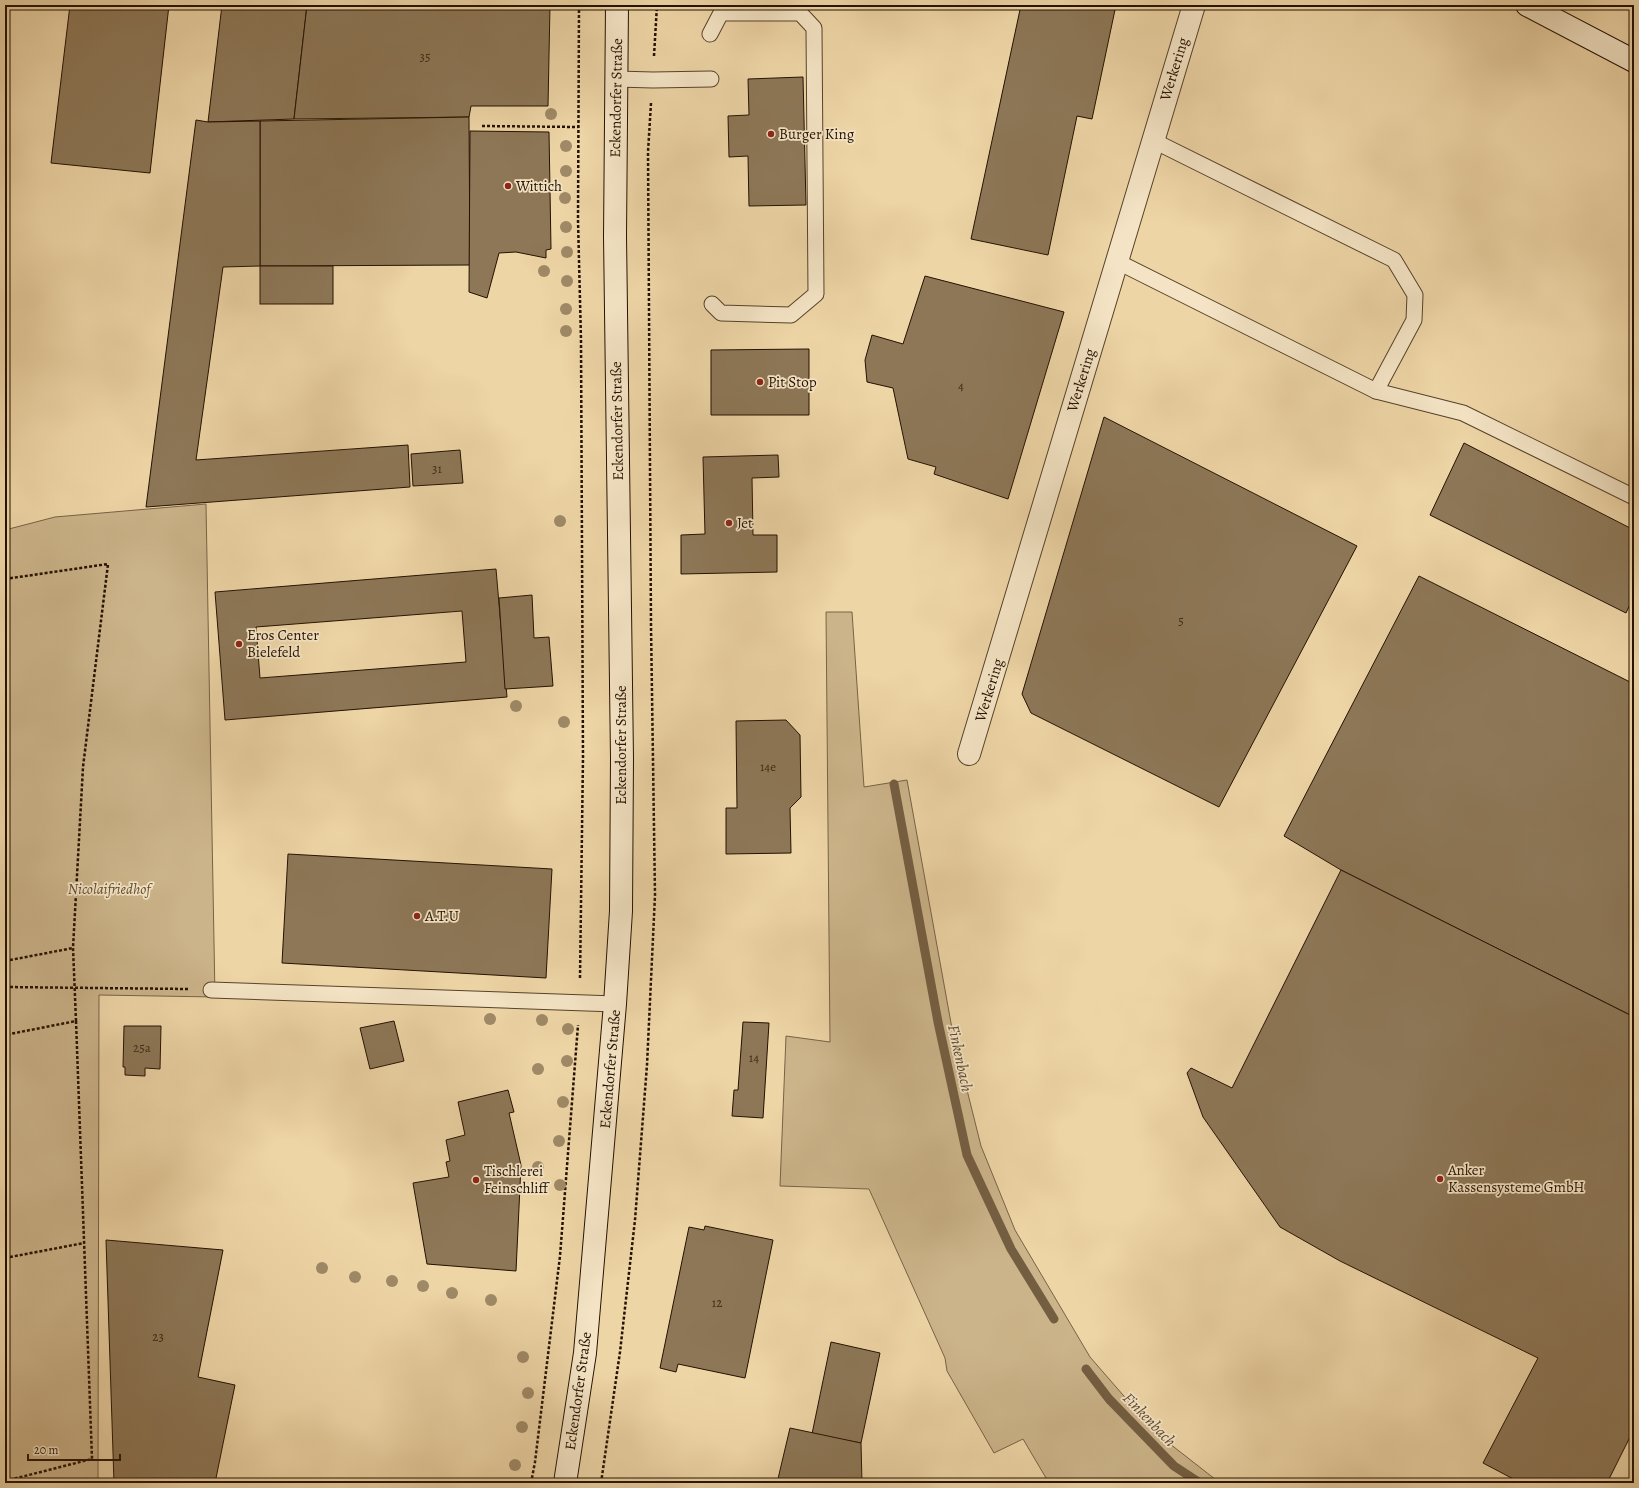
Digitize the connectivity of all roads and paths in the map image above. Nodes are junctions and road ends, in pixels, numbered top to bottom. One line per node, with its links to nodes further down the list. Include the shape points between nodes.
1 (579, 5): 10 (path)
2 (617, 5): 7 (main road, Eckendorfer Straße)
3 (1194, 5): 11 (main road, Werkering)
4 (1527, 5): 6 (main road)
5 (710, 34): 13 (lane, via 721,13 800,13 814,28 816,294 791,315 721,313)
6 (1634, 61)
7 (616, 79): 8 (lane); 24 (main road, Eckendorfer Straße, via 615,236 622,819 621,911)
8 (711, 79)
9 (482, 126): 10 (path)
10 (578, 127): 23 (path, via 584,757)
11 (1152, 140): 12 (main road, Werkering); 14 (lane, via 1394,260 1415,295 1414,320)
12 (1116, 261): 14 (lane); 17 (main road, Werkering)
13 (712, 304)
14 (1376, 391): 15 (lane, via 1463,413)
15 (1634, 497)
16 (5, 579): 18 (path, via 108,564 83,767)
17 (969, 754)
18 (73, 948): 19 (path); 21 (path)
19 (5, 961)
20 (5, 987): 21 (path)
21 (74, 988): 22 (path); 25 (path)
22 (211, 990): 23 (lane)
23 (579, 1003): 24 (lane); 30 (path, via 560,1256)
24 (615, 1004): 31 (main road, Eckendorfer Straße, via 585,1353)
25 (76, 1021): 26 (path); 27 (path)
26 (5, 1035)
27 (84, 1243): 28 (path); 29 (path, via 92,1459)
28 (5, 1258)
29 (5, 1481)
30 (531, 1483)
31 (565, 1483)

